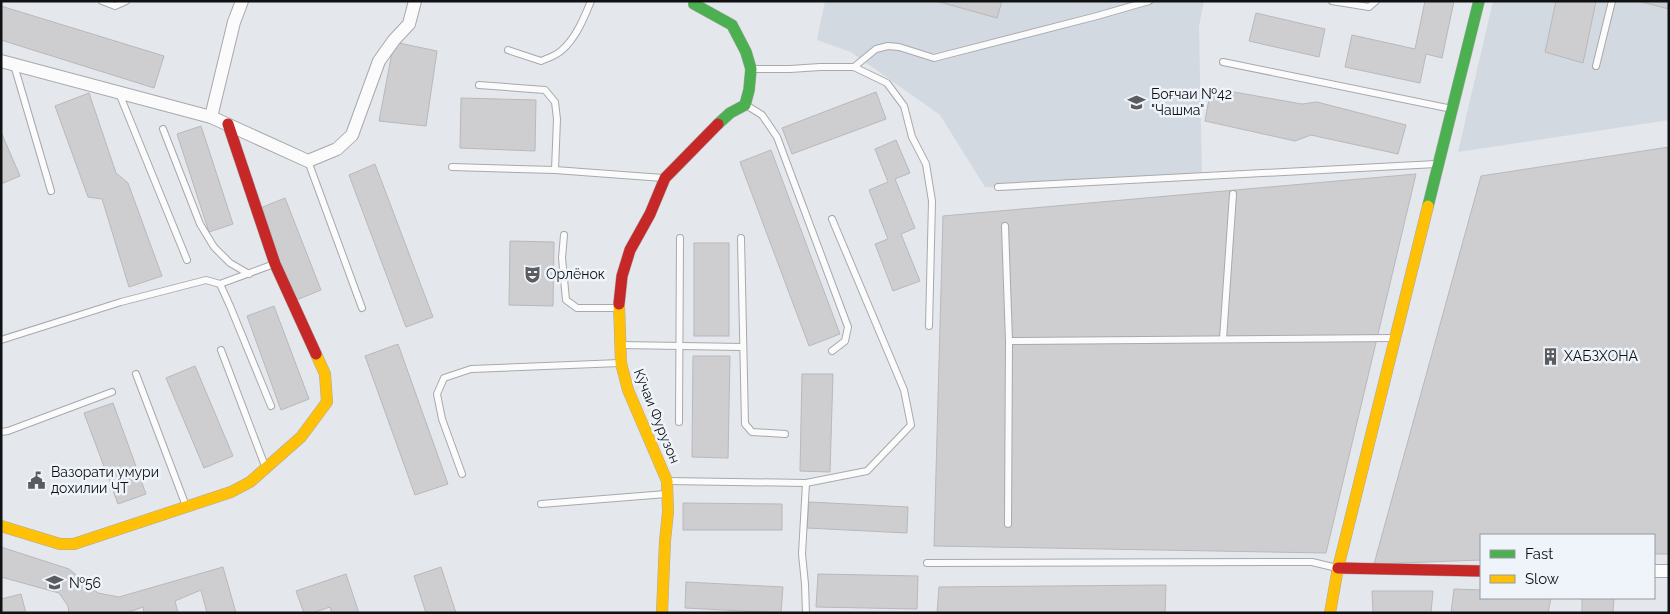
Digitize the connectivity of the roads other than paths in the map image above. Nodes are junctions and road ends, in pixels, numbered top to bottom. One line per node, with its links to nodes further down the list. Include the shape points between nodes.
1 (102, 1): 2 (lane, via 115,6)
2 (126, 1)
3 (242, 1): 23 (street)
4 (415, 1): 26 (street, via 409,24 380,61 352,135 337,149)
5 (591, 1): 12 (lane, via 574,35 557,54 541,61)
6 (1149, 1): 17 (lane, via 934,58 888,46 876,49)
7 (1332, 1): 8 (lane, via 1369,7)
8 (1376, 1)
9 (1479, 1): 22 (street)
10 (1612, 1): 16 (lane)
11 (691, 2): 18 (street, via 732,25)
12 (508, 50)
13 (1, 61): 15 (street)
14 (1222, 62): 22 (lane)
15 (14, 65): 20 (street); 32 (lane)
16 (1596, 66)
17 (854, 67): 18 (lane); 45 (lane, via 887,83 893,91 904,106 912,137 926,164 932,201)
18 (751, 69): 21 (street)
19 (479, 85): 29 (lane, via 545,90 555,102)
20 (119, 91): 23 (street); 39 (lane)
21 (745, 104): 30 (street, Кӯчаи Фурузон, via 705,136); 54 (lane, via 762,115 777,137 848,327 845,340)
22 (1452, 110): 27 (street)
23 (211, 117): 24 (street)
24 (228, 124): 26 (street); 40 (street)
25 (163, 129): 41 (lane, via 200,224 214,247 230,263)
26 (308, 161): 43 (lane)
27 (1438, 164): 31 (lane); 46 (street)
28 (452, 167): 29 (lane)
29 (556, 170): 30 (lane)
30 (665, 178): 44 (street, Кӯчаи Фурузон, via 630,250 622,276)
31 (998, 187)
32 (50, 191)
33 (1233, 194): 47 (lane)
34 (832, 219): 65 (lane, via 904,390 911,425 867,471)
35 (1005, 226): 49 (lane)
36 (564, 235): 44 (lane, via 562,258 566,300 577,308)
37 (680, 238): 51 (lane)
38 (741, 238): 52 (lane)
39 (187, 260)
40 (275, 264): 41 (lane); 62 (street, via 325,374 327,402 301,437)
41 (249, 274): 42 (lane)
42 (220, 284): 48 (lane, via 206,280 121,302); 58 (lane)
43 (362, 308)
44 (618, 308): 50 (street, Кӯчаи Фурузон)
45 (929, 326)
46 (1395, 338): 47 (lane); 72 (street)
47 (1223, 339): 49 (lane)
48 (1, 340)
49 (1009, 341): 69 (lane)
50 (620, 345): 51 (lane); 55 (street, Кӯчаи Фурузон)
51 (678, 346): 52 (lane); 59 (lane)
52 (744, 346): 61 (lane, via 745,424 752,432)
53 (221, 350): 62 (lane)
54 (832, 350)
55 (621, 363): 63 (lane, via 471,369 444,378 437,394 442,419); 64 (street, Кӯчаи Фурузон, via 628,390)
56 (136, 374): 68 (lane)
57 (112, 392): 60 (lane)
58 (271, 406)
59 (679, 422)
60 (1, 432)
61 (785, 434)
62 (266, 468): 68 (street, via 232,492)
63 (462, 474)
64 (667, 480): 65 (lane); 66 (street, Кӯчаи Фурузон)
65 (806, 483): 77 (lane, via 802,554)
66 (667, 494): 67 (lane); 76 (street, Кӯчаи Фурузон)
67 (541, 504)
68 (186, 507): 70 (street, via 74,544 60,544)
69 (1008, 524)
70 (1, 526)
71 (928, 563): 72 (lane, via 1312,562)
72 (1338, 568): 74 (street); 78 (street)
73 (1669, 570): 75 (street)
74 (1480, 571)
75 (1655, 571)
76 (662, 613)
77 (806, 613)
78 (1330, 613)

